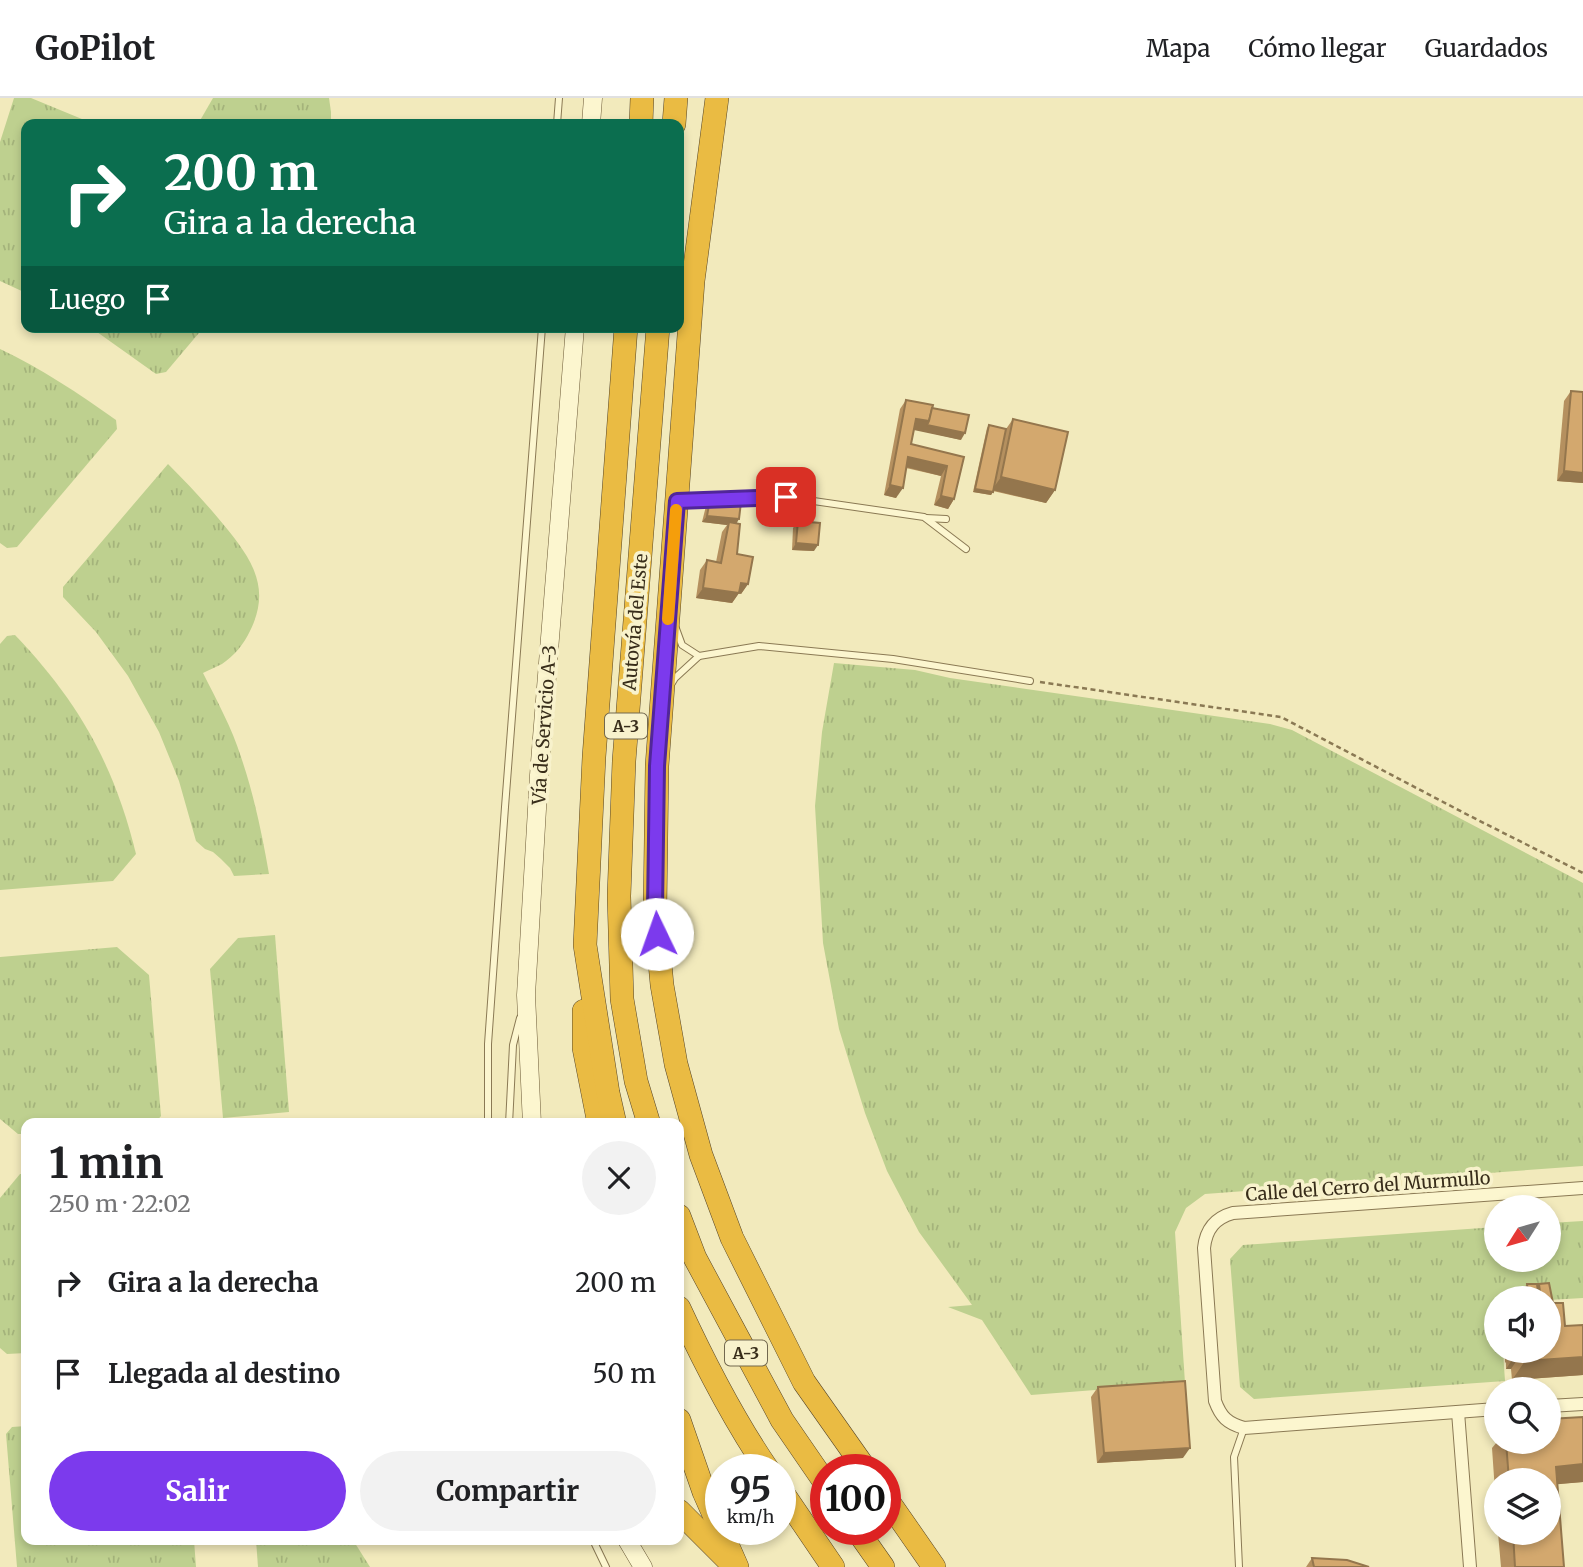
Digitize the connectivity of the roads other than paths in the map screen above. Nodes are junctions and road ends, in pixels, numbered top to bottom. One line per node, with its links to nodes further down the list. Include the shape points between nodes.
1 (559, 98): 6 (lane)
2 (593, 98): 7 (main road)
3 (642, 98): 8 (highway)
4 (676, 98): 9 (highway)
5 (717, 98): 14 (highway, via 693,281)
6 (557, 119)
7 (591, 119)
8 (640, 119)
9 (674, 119)
10 (542, 333): 24 (lane, via 488,1044)
11 (575, 333): 23 (main road, Vía de Servicio A-3)
12 (626, 333): 22 (highway, Autovía del Este / A-3)
13 (658, 333): 29 (highway, Autovía del Este / A-3, via 618,896 622,999)
14 (677, 501): 15 (lane, via 786,497); 18 (highway)
15 (924, 517): 16 (lane); 17 (lane)
16 (946, 519)
17 (966, 549)
18 (669, 609): 19 (lane, via 682,645); 21 (highway)
19 (699, 656): 20 (lane, via 758,646 893,659); 21 (lane, via 674,678)
20 (1030, 681)
21 (662, 705): 40 (highway, via 655,909 676,1064 701,1155 732,1238 804,1382)
22 (585, 945): 27 (highway, via 584,1048); 28 (highway, Autovía del Este / A-3)
23 (526, 995): 25 (lane, via 513,1045); 26 (main road, Vía de Servicio A-3)
24 (488, 1118)
25 (509, 1118)
26 (532, 1118)
27 (598, 1118)
28 (614, 1118)
29 (647, 1118)
30 (1583, 1188): 37 (street, Calle del Cerro del Murmullo, via 1233,1213 1218,1219 1207,1232 1204,1248 1215,1401 1224,1419)
31 (684, 1229): 41 (highway, A-3, via 782,1420)
32 (684, 1319): 39 (highway, A-3)
33 (1583, 1404): 34 (street)
34 (1561, 1405)
35 (1484, 1410): 36 (street)
36 (1458, 1412): 37 (street); 55 (street)
37 (1244, 1428): 54 (lane, via 1234,1457)
38 (684, 1434): 50 (highway)
39 (758, 1454)
40 (855, 1454)
41 (810, 1461)
42 (796, 1513): 51 (highway)
43 (684, 1516): 50 (highway)
44 (901, 1520): 53 (highway)
45 (595, 1545): 48 (lane)
46 (630, 1545): 49 (main road)
47 (868, 1545): 52 (highway)
48 (606, 1567)
49 (643, 1567)
50 (737, 1567)
51 (833, 1567)
52 (883, 1567)
53 (934, 1567)
54 (1238, 1567)
55 (1470, 1567)

